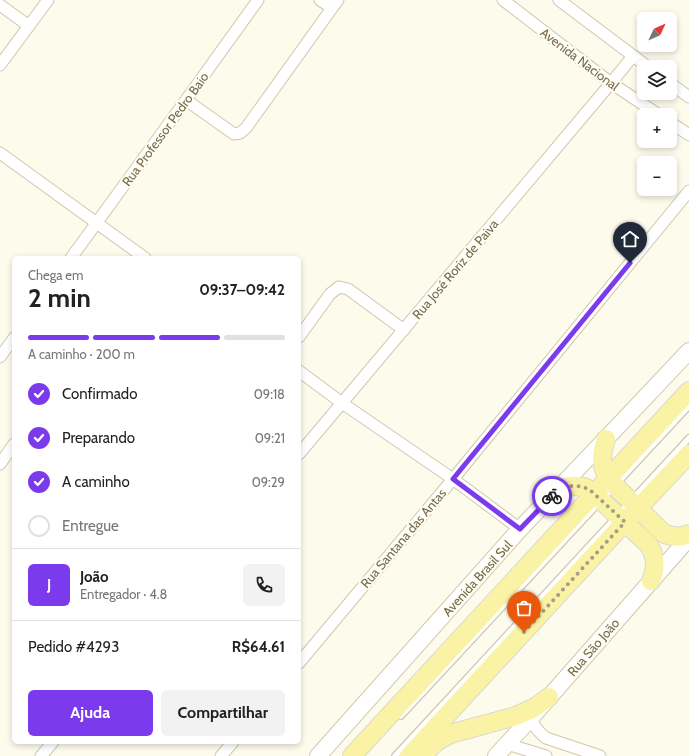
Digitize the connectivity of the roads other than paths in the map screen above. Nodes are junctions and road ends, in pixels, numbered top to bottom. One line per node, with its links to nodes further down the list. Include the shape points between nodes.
1 (48, 0): 8 (street)
2 (258, 0): 15 (street, Rua Professor Pedro Baio)
3 (320, 0): 6 (street)
4 (503, 0): 12 (street, Avenida Nacional)
5 (559, 0): 9 (street)
6 (335, 4): 15 (street, via 246,128 240,132 234,134)
7 (0, 5): 8 (street)
8 (29, 26): 11 (street)
9 (633, 56): 10 (street); 12 (street, Rua José Roriz de Paiva)
10 (638, 60)
11 (0, 65)
12 (611, 83): 16 (street, Avenida Nacional); 24 (street, Rua José Roriz de Paiva)
13 (677, 88): 14 (street)
14 (689, 97)
15 (186, 100): 21 (street, Rua Professor Pedro Baio)
16 (649, 108)
17 (677, 127): 18 (street)
18 (689, 135)
19 (0, 153): 21 (street)
20 (689, 191): 39 (street, Rua Santana das Antas)
21 (97, 222): 22 (street, Rua Professor Pedro Baio); 23 (street)
22 (72, 256)
23 (142, 256)
24 (404, 330): 25 (street, via 348,289 339,288 330,294); 31 (street, Rua José Roriz de Paiva)
25 (301, 334)
26 (12, 342): 28 (street)
27 (689, 351): 34 (street, Avenida Brasil Sul)
28 (0, 357)
29 (301, 372): 31 (street)
30 (689, 391): 40 (main road)
31 (342, 403): 36 (street, Rua José Roriz de Paiva); 39 (street)
32 (689, 406): 40 (lane)
33 (689, 438): 43 (lane)
34 (606, 439): 40 (main road, via 602,460 604,471); 41 (street, Avenida Brasil Sul)
35 (12, 447): 38 (street)
36 (301, 452)
37 (689, 454): 43 (main road)
38 (0, 464)
39 (453, 479): 45 (street); 49 (street, Rua Santana das Antas)
40 (612, 482): 42 (main road); 43 (main road)
41 (552, 495): 42 (main road, via 562,488 575,486 586,488); 45 (street, Avenida Brasil Sul)
42 (598, 497): 44 (main road); 52 (lane); 59 (main road)
43 (634, 505): 44 (main road); 46 (main road, via 663,533 675,537)
44 (621, 519): 48 (main road, via 652,550 655,569); 60 (lane); 61 (main road)
45 (520, 529): 58 (street, Avenida Brasil Sul)
46 (689, 534)
47 (689, 538): 48 (street, Rua São João)
48 (651, 581): 50 (street, Rua São João)
49 (301, 661)
50 (549, 697): 51 (street, Rua São João); 62 (main road, via 534,708 516,716 446,736)
51 (530, 719): 55 (street, Rua São João); 65 (street, via 540,734 546,738)
52 (397, 721)
53 (51, 744): 56 (street)
54 (231, 744): 57 (street)
55 (507, 744): 63 (street, Rua São João); 64 (street)
56 (41, 756)
57 (221, 756)
58 (318, 756)
59 (352, 756)
60 (395, 756)
61 (409, 756)
62 (422, 756)
63 (496, 756)
64 (546, 756)
65 (600, 756)

